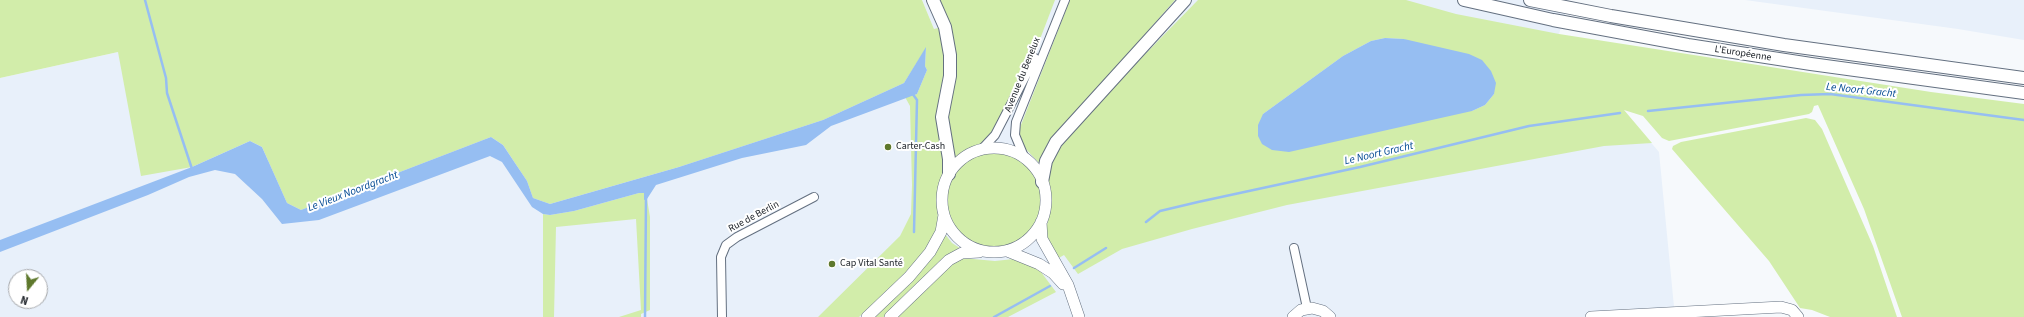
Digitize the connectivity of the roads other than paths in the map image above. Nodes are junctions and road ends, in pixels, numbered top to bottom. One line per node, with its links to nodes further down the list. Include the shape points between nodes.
1 (933, 0): 13 (highway, via 945,27 950,55 950,76 942,122 949,159)
2 (1060, 0): 11 (street, Avenue du Benelux, via 1031,66 995,135)
3 (1065, 0): 12 (street, Avenue du Benelux, via 1016,122 1015,135)
4 (1185, 0): 14 (highway, via 1056,142 1046,161)
5 (1463, 0): 10 (highway, L'Européenne, via 1560,22 1688,45 1841,69)
6 (1530, 0): 8 (highway, L'Européenne)
7 (1537, 0): 8 (highway)
8 (1553, 5): 9 (highway, L'Européenne, via 1784,45)
9 (2024, 78)
10 (2024, 93)
11 (981, 150): 12 (main road, via 1003,149); 13 (main road, via 964,158)
12 (1025, 159): 14 (main road, via 1035,169)
13 (948, 174): 16 (main road, via 942,196)
14 (1042, 182): 17 (main road, via 1046,200)
15 (814, 197): 24 (street, Rue de Berlin, via 736,237 726,245 721,257)
16 (944, 215): 20 (main road, via 949,228 958,238 969,246); 25 (main road, via 941,232 930,252 909,277)
17 (1042, 221): 19 (main road, via 1029,239); 21 (main road, via 1042,239 1066,280)
18 (1294, 248): 22 (street)
19 (1008, 251): 20 (main road); 21 (main road, via 1027,257 1048,270 1059,279)
20 (985, 252): 26 (main road, via 962,253 949,260)
21 (1073, 299): 27 (main road)
22 (1307, 308): 28 (main road); 29 (main road, via 1318,309)
23 (1643, 316): 30 (main road); 31 (main road, via 1778,307 1789,309)
24 (722, 317)
25 (867, 317)
26 (890, 317)
27 (1079, 317)
28 (1293, 317)
29 (1330, 317)
30 (1591, 317)
31 (1798, 317)

